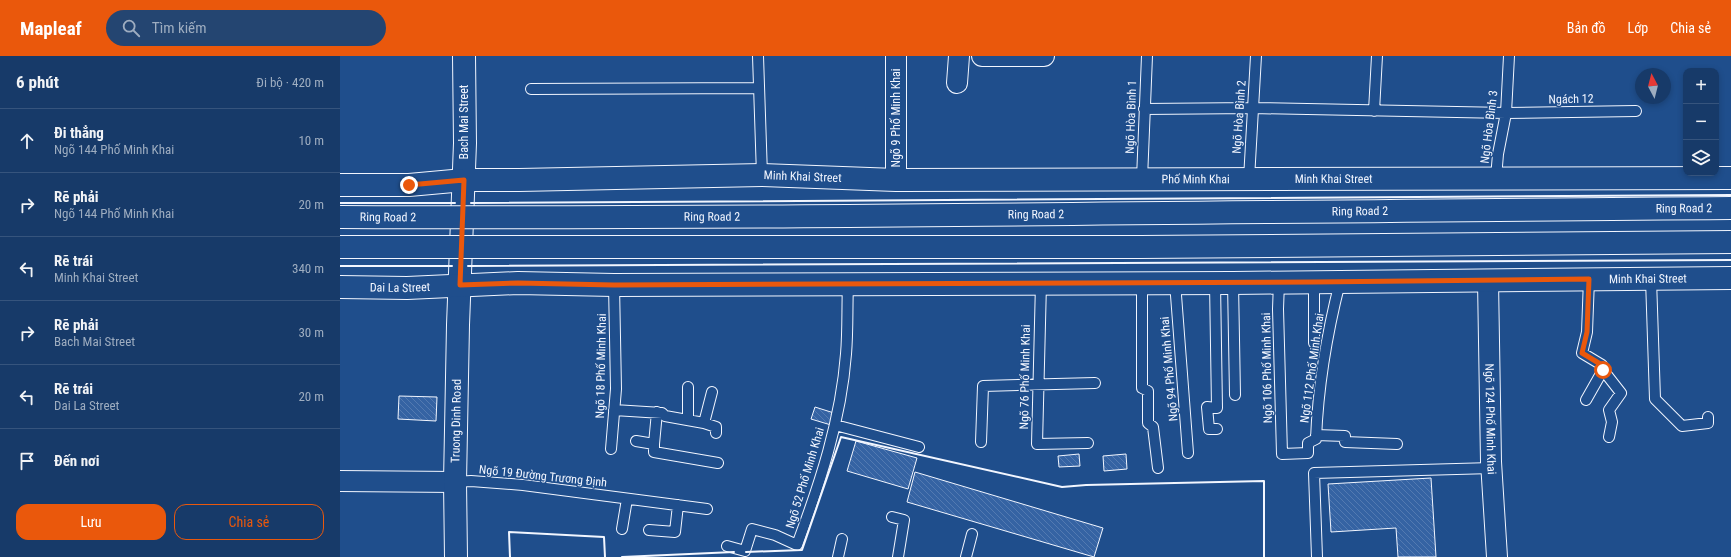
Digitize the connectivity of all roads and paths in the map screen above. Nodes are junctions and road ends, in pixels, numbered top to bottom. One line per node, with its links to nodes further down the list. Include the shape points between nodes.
1 (464, 56): 24 (main road, Bach Mai Street)
2 (758, 56): 12 (lane)
3 (896, 56): 25 (street, Ngõ 9 Phố Minh Khai)
4 (958, 56): 11 (street)
5 (982, 56): 6 (street)
6 (1044, 56)
7 (1147, 56): 15 (lane, Ngõ Hòa Bình 1)
8 (1256, 56): 14 (lane, Ngõ Hòa Bình 2)
9 (1377, 56): 16 (lane)
10 (1510, 56): 18 (lane, Ngõ Hòa Bình 3)
11 (957, 84)
12 (759, 88): 13 (lane); 19 (lane)
13 (531, 89)
14 (1253, 108): 15 (lane, Ngách 12); 16 (lane, Ngách 12); 23 (lane, Ngõ Hòa Bình 2)
15 (1144, 109): 22 (lane, Ngõ Hòa Bình 1)
16 (1374, 110): 18 (lane, Ngách 12)
17 (1636, 111): 18 (lane, Ngách 12)
18 (1506, 113): 20 (lane, Ngõ Hòa Bình 3)
19 (762, 175): 24 (main road, Minh Khai Street); 25 (main road, Minh Khai Street)
20 (1496, 178): 21 (main road, Minh Khai Street); 23 (main road, Minh Khai Street)
21 (1731, 178)
22 (1142, 179): 23 (main road, Phố Minh Khai); 25 (main road, Minh Khai Street)
23 (1249, 179)
24 (464, 180): 26 (main road, via 409,185); 43 (main road, Bach Mai Street)
25 (896, 180)
26 (340, 185)
27 (1731, 208): 28 (main road, Ring Road 2, bridge, via 1140,214)
28 (340, 217)
29 (1731, 242): 30 (main road, bridge, via 1140,247)
30 (340, 247)
31 (1731, 278): 33 (main road, Minh Khai Street)
32 (1589, 279): 33 (main road, Minh Khai Street); 34 (main road, Minh Khai Street); 47 (lane, via 1587,332 1582,353 1602,365)
33 (1651, 279): 56 (lane, via 1655,399 1682,426 1708,424)
34 (1488, 281): 38 (main road, Minh Khai Street); 75 (street, Ngõ 124 Phố Minh Khai)
35 (1175, 282): 40 (main road, Minh Khai Street); 41 (main road, Minh Khai Street); 71 (lane, Ngõ 94 Phố Minh Khai)
36 (1279, 282): 37 (main road, Minh Khai Street); 41 (main road, Minh Khai Street); 72 (lane, Ngõ 106 Phố Minh Khai, via 1282,454)
37 (1314, 282): 38 (main road, Minh Khai Street); 46 (lane)
38 (1340, 282): 62 (lane, Ngõ 112 Phố Minh Khai, via 1321,384)
39 (1041, 283): 40 (main road, Minh Khai Street); 42 (main road, Minh Khai Street); 49 (lane, Ngõ 76 Phố Minh Khai)
40 (1142, 283): 74 (lane, via 1142,388 1148,392 1148,423 1153,426)
41 (1224, 283): 52 (lane); 60 (lane, via 1217,408 1207,407 1209,429)
42 (848, 284): 44 (main road, Minh Khai Street); 59 (lane, Ngõ 52 Phố Minh Khai, via 846,354)
43 (460, 285): 44 (main road, Minh Khai Street); 45 (main road, Dai La Street, via 406,288); 77 (main road, Truong Dinh Road)
44 (614, 285): 54 (lane, Ngõ 18 Phố Minh Khai)
45 (340, 287)
46 (1314, 343)
47 (1603, 370): 53 (lane); 63 (lane, via 1621,393 1609,410 1612,422)
48 (1095, 383): 49 (lane)
49 (1038, 384): 65 (lane, via 982,386); 66 (lane, Ngõ 76 Phố Minh Khai, via 1037,444)
50 (688, 387): 57 (lane)
51 (712, 392): 58 (lane)
52 (1235, 395)
53 (1586, 400)
54 (614, 410): 55 (lane); 70 (lane, Ngõ 18 Phố Minh Khai)
55 (656, 412): 57 (lane); 67 (lane)
56 (1708, 417)
57 (688, 420): 58 (lane)
58 (704, 423): 61 (lane, via 716,427)
59 (835, 425): 69 (lane, Ngõ 52 Phố Minh Khai); 86 (lane, Ngõ 52 Phố Minh Khai, via 817,491 797,545 752,528 744,551)
60 (1217, 429)
61 (716, 433)
62 (1316, 435): 68 (lane, via 1345,436 1345,442); 72 (lane, Ngõ 112 Phố Minh Khai, via 1316,439 1308,443)
63 (1610, 437)
64 (636, 441): 67 (lane)
65 (981, 442)
66 (1088, 443)
67 (654, 444): 73 (lane, via 654,452)
68 (1397, 444)
69 (920, 447)
70 (611, 449)
71 (1188, 453)
72 (1308, 454)
73 (718, 463)
74 (1158, 468)
75 (1492, 468): 91 (lane, via 1314,473); 92 (street, Ngõ 124 Phố Minh Khai)
76 (340, 481): 77 (street)
77 (455, 482): 78 (lane, Ngõ 19 Đường Trương Định, via 523,485); 87 (main road, Truong Dinh Road)
78 (627, 498): 79 (lane, Ngõ 19 Đường Trương Định); 82 (lane)
79 (678, 505): 80 (lane, Ngõ 19 Đường Trương Định); 83 (lane, via 675,532)
80 (708, 509)
81 (892, 517): 89 (lane, via 904,520)
82 (622, 529)
83 (649, 530)
84 (972, 534): 90 (lane)
85 (842, 539): 88 (lane)
86 (727, 546)
87 (456, 557)
88 (838, 557)
89 (898, 557)
90 (966, 557)
91 (1317, 557)
92 (1497, 557)

